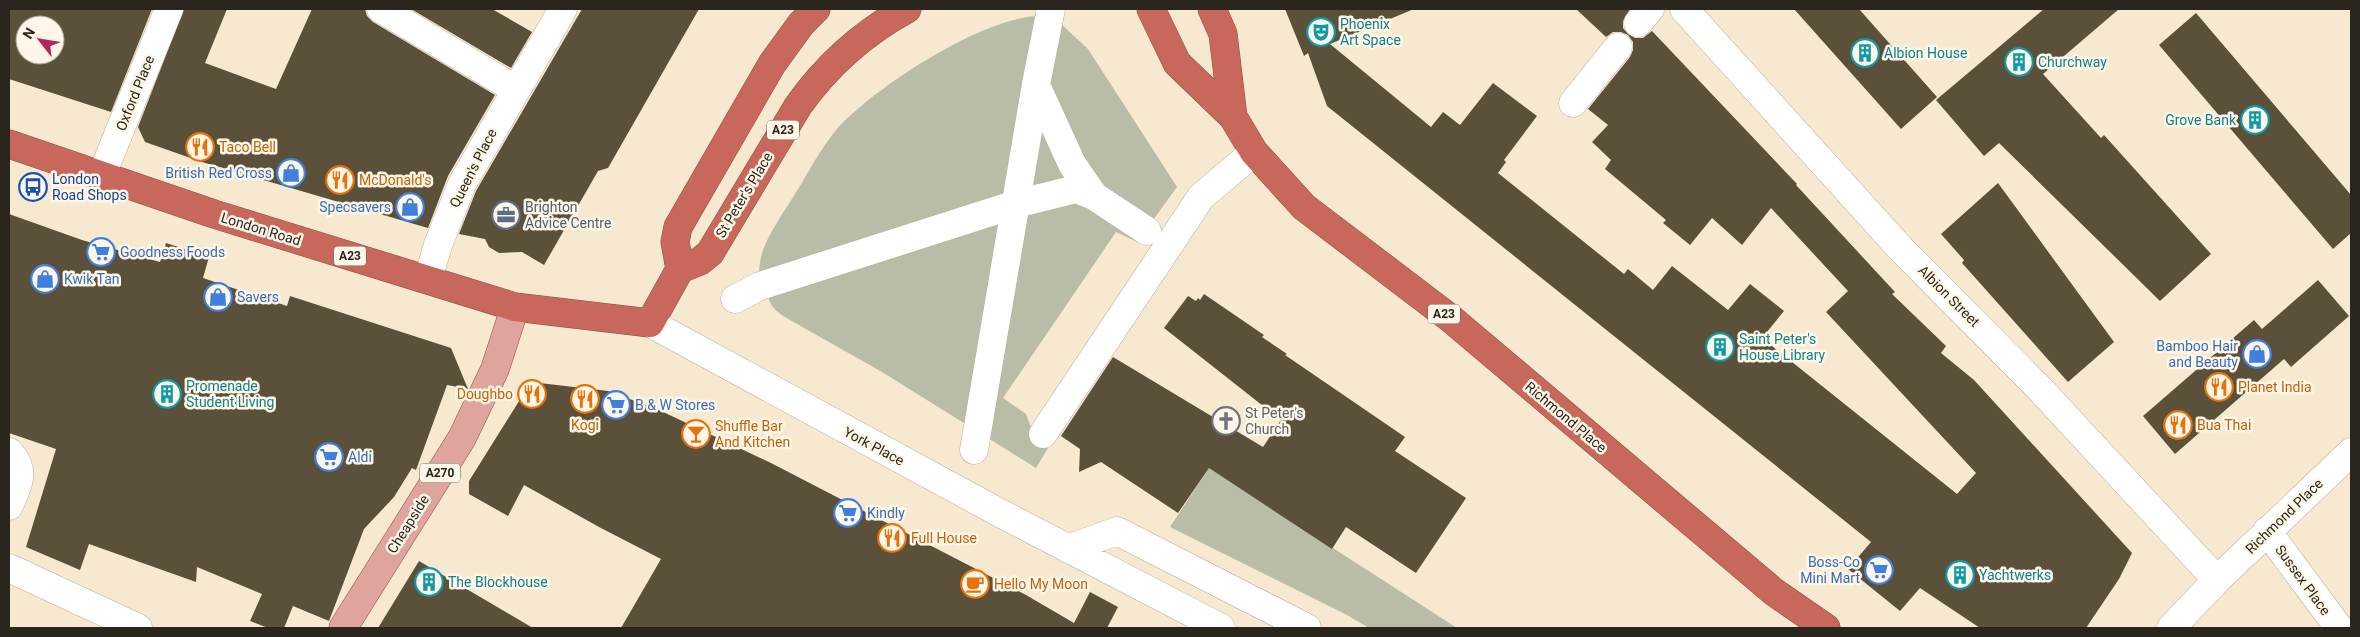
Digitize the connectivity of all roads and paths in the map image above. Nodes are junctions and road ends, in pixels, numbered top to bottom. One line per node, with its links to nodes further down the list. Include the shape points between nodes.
1 (169, 9): 17 (street, Oxford Place)
2 (381, 9): 12 (street)
3 (563, 9): 12 (street, Queen's Place)
4 (816, 9): 21 (highway, via 772,64 678,227 675,242)
5 (907, 9): 21 (highway, St Peter's Place / A23, via 860,40 818,78 710,253)
6 (1051, 9): 11 (street)
7 (1150, 9): 14 (highway, A23, via 1176,63)
8 (1212, 9): 14 (highway, A23, via 1224,34)
9 (1684, 9): 34 (street, Albion Street, via 1900,248 2040,389)
10 (1618, 47): 13 (street)
11 (1036, 84): 18 (street, via 1072,164); 19 (street)
12 (515, 89): 22 (street, Queen's Place, via 462,184)
13 (1573, 103)
14 (1233, 117): 16 (highway, A23)
15 (9, 144): 17 (highway, London Road / A23)
16 (1254, 152): 26 (street, via 1200,197); 39 (highway, Richmond Place / A23, via 1304,207 1450,318 1774,592)
17 (101, 177): 22 (highway, London Road / A23)
18 (1094, 196): 19 (street, via 1076,189); 20 (street)
19 (1016, 204): 23 (street, via 760,286); 27 (street)
20 (1147, 231)
21 (680, 269): 25 (highway)
22 (428, 279): 24 (highway, London Road / A23)
23 (735, 299)
24 (515, 307): 25 (highway, York Place / A23); 36 (main road, Cheapside / A270, via 495,369 462,438)
25 (650, 323): 32 (street, York Place)
26 (1042, 434)
27 (974, 450)
28 (9, 452): 30 (street, via 18,465 20,481)
29 (2351, 452): 31 (street, Richmond Place)
30 (9, 506)
31 (2267, 531): 34 (street, Richmond Place); 41 (street, Sussex Place)
32 (1068, 549): 37 (street, York Place); 38 (street, via 1117,531)
33 (9, 568): 35 (street)
34 (2217, 580): 40 (street, Richmond Place)
35 (138, 628)
36 (343, 628)
37 (1221, 628)
38 (1307, 628)
39 (1826, 628)
40 (2171, 628)
41 (2339, 628)

